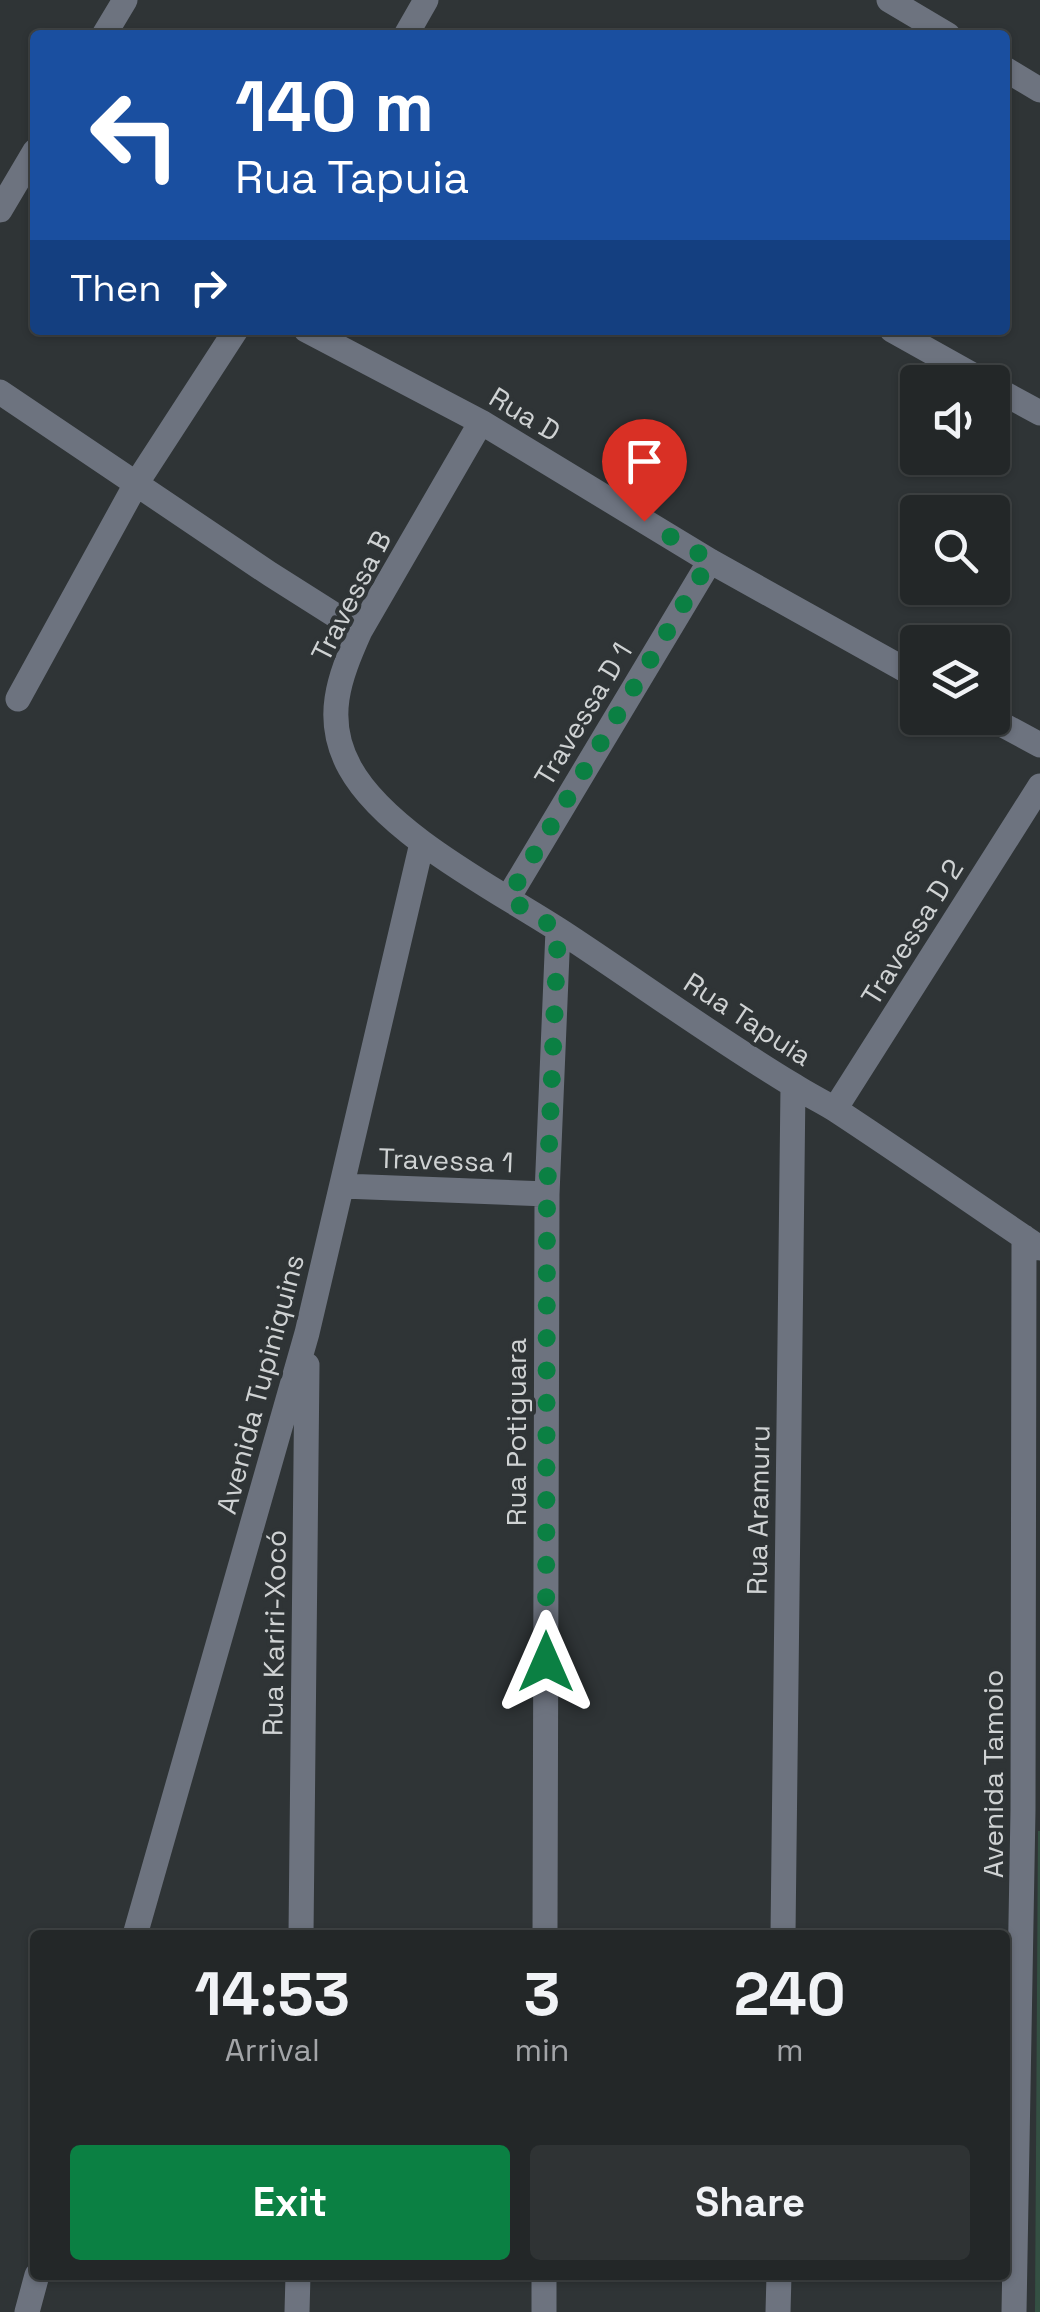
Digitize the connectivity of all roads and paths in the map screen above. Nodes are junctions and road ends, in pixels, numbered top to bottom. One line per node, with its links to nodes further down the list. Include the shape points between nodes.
1 (125, 0): 4 (street)
2 (426, 0): 5 (street)
3 (889, 0): 6 (street)
4 (107, 30)
5 (409, 30)
6 (940, 30)
7 (1010, 72): 8 (street)
8 (1040, 90)
9 (30, 159): 10 (street)
10 (0, 210)
11 (233, 335): 19 (street)
12 (316, 335): 18 (street, Rua D)
13 (901, 335): 14 (street)
14 (955, 365)
15 (0, 392): 19 (street)
16 (1010, 396): 17 (street)
17 (1040, 413)
18 (481, 422): 20 (street, Rua D); 21 (street, Travessa B)
19 (136, 484): 21 (street); 23 (street)
20 (710, 560): 22 (street, Rua D); 28 (street, Travessa D 1)
21 (360, 631): 27 (street, Travessa B, via 338,688 338,737 361,784)
22 (900, 667)
23 (18, 698)
24 (1010, 729): 25 (street)
25 (1040, 745)
26 (1040, 786): 31 (street, Travessa D 2)
27 (422, 842): 28 (street, Rua Tapuia); 32 (street, Avenida Tupiniquins)
28 (508, 898): 29 (street, Rua Tapuia)
29 (558, 930): 30 (street, Rua Tapuia); 33 (street, Rua Potiguara)
30 (793, 1086): 31 (street, Rua Tapuia); 40 (street, Rua Aramuru)
31 (835, 1109): 34 (street, Rua Tapuia)
32 (343, 1186): 33 (street, Travessa 1); 35 (street, Avenida Tupiniquins)
33 (547, 1194): 39 (street, Rua Potiguara)
34 (1032, 1243): 36 (street, Avenida Tamoio)
35 (308, 1332): 37 (street, Avenida Tupiniquins); 38 (street, Rua Kariri-Xocó)
36 (1032, 1810): 49 (street, Avenida Tamoio)
37 (136, 1930)
38 (301, 1930)
39 (545, 1930)
40 (783, 1930)
41 (36, 2280): 45 (street)
42 (298, 2280): 46 (street)
43 (544, 2280): 47 (street)
44 (779, 2280): 48 (street)
45 (26, 2312)
46 (297, 2312)
47 (544, 2312)
48 (778, 2312)
49 (1014, 2312)

